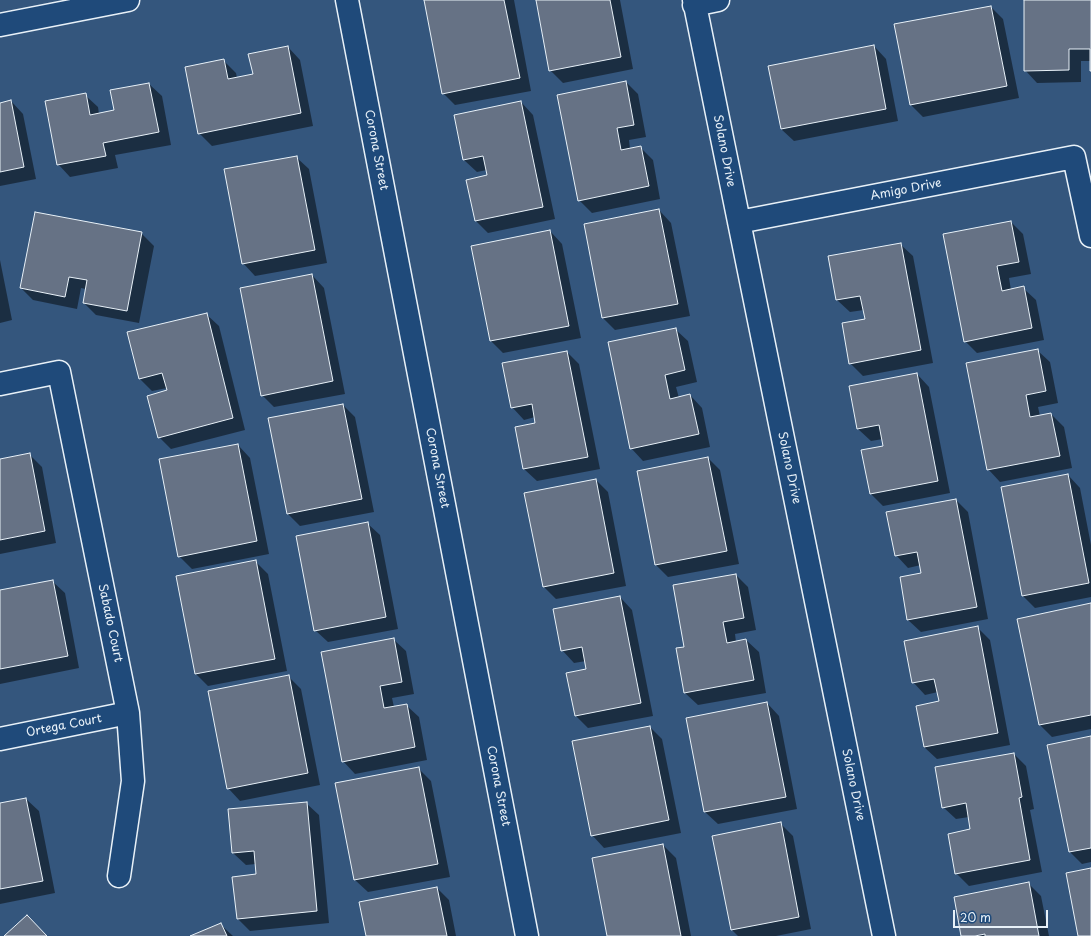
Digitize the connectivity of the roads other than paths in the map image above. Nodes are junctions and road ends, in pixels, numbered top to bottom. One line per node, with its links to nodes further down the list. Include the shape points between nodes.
1 (128, 0): 5 (street)
2 (347, 0): 12 (street, Corona Street)
3 (718, 0): 4 (street)
4 (694, 2): 6 (street, Solano Drive)
5 (0, 25)
6 (738, 222): 7 (street, Amigo Drive, via 1074,157); 13 (street, Solano Drive)
7 (1091, 236)
8 (0, 384): 9 (street, Sabado Court, via 59,372)
9 (128, 713): 10 (street, Ortega Court); 11 (street, Sabado Court, via 133,781)
10 (0, 739)
11 (119, 876)
12 (527, 936)
13 (884, 936)

